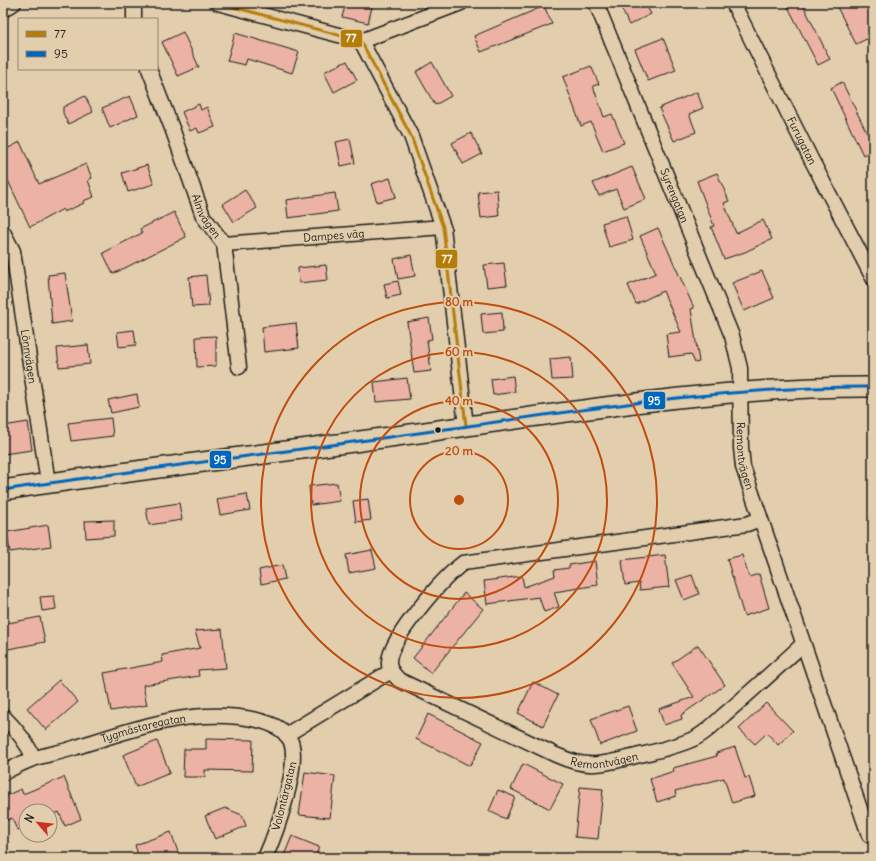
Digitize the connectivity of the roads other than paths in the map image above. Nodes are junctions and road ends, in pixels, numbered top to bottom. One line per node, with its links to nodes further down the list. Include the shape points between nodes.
1 (14, 3): 7 (street)
2 (134, 3): 8 (street)
3 (218, 3): 9 (street)
4 (461, 3): 9 (street)
5 (596, 3): 17 (street, Syrengatan, via 732,336 740,368)
6 (733, 3): 14 (street, Furugatan)
7 (3, 10)
8 (134, 18)
9 (361, 41): 11 (street, via 411,136)
10 (149, 70): 13 (street, Almvägen, via 203,216)
11 (443, 227): 13 (street, Dampes väg); 18 (street)
12 (3, 232): 19 (street, Lönnvägen, via 13,251)
13 (224, 244): 15 (street, Almvägen)
14 (873, 278)
15 (239, 367)
16 (873, 388): 17 (main road, via 824,387)
17 (740, 391): 18 (main road); 21 (street, Remontvägen, via 743,467)
18 (466, 426): 19 (main road)
19 (48, 483): 20 (main road)
20 (3, 490)
21 (760, 519): 22 (street, Remontvägen); 23 (street, via 747,524 463,563 451,572 399,636 389,662)
22 (802, 645): 23 (street, Remontvägen, via 716,722 692,740 606,764 573,763 399,680); 28 (street, Remontvägen)
23 (391, 671): 25 (street)
24 (3, 716): 26 (street, via 17,730)
25 (286, 735): 26 (street, Tygmästaregatan, via 266,722 220,715 197,716 137,727 70,750); 29 (street, Volontärgatan, via 294,755 285,803)
26 (34, 758): 27 (street, Tygmästaregatan)
27 (3, 773)
28 (869, 835)
29 (265, 858)

